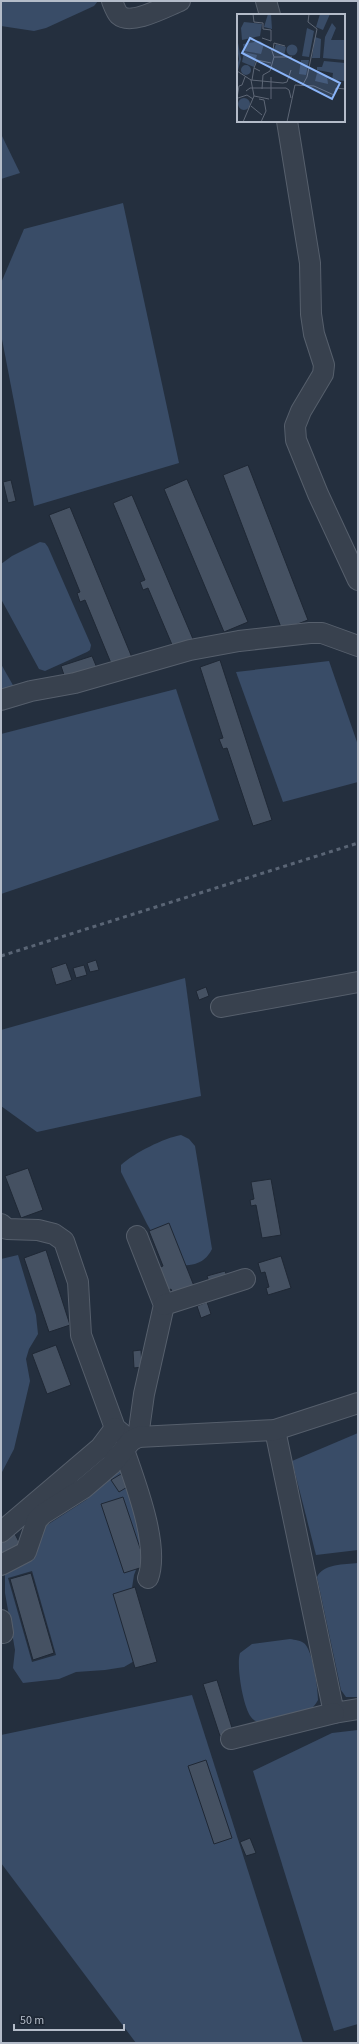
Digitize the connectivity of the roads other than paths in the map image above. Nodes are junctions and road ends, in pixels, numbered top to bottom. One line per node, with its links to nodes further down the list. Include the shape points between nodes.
1 (112, 1): 2 (street, via 120,16 128,19)
2 (180, 1)
3 (266, 1): 4 (street)
4 (270, 14)
5 (287, 122): 6 (street, via 310,263 314,334 324,365 323,374 295,426 296,440)
6 (358, 580)
7 (358, 646): 8 (street, via 322,633 239,641 190,650 75,683 31,691)
8 (1, 700)
9 (358, 982): 10 (street)
10 (221, 1007)
11 (1, 1224): 16 (street, via 7,1229 38,1230 54,1234 64,1241 78,1282 81,1335)
12 (137, 1236): 14 (street)
13 (245, 1279): 14 (street)
14 (164, 1305): 18 (street)
15 (358, 1403): 17 (street)
16 (115, 1428): 18 (street); 19 (street, via 100,1448)
17 (275, 1430): 18 (street); 23 (street)
18 (131, 1443): 20 (street, via 84,1488 43,1514 37,1520 26,1552); 21 (street, via 148,1532 151,1570)
19 (1, 1532)
20 (1, 1565)
21 (148, 1578)
22 (358, 1709): 23 (street)
23 (334, 1713): 24 (street)
24 (231, 1740)

